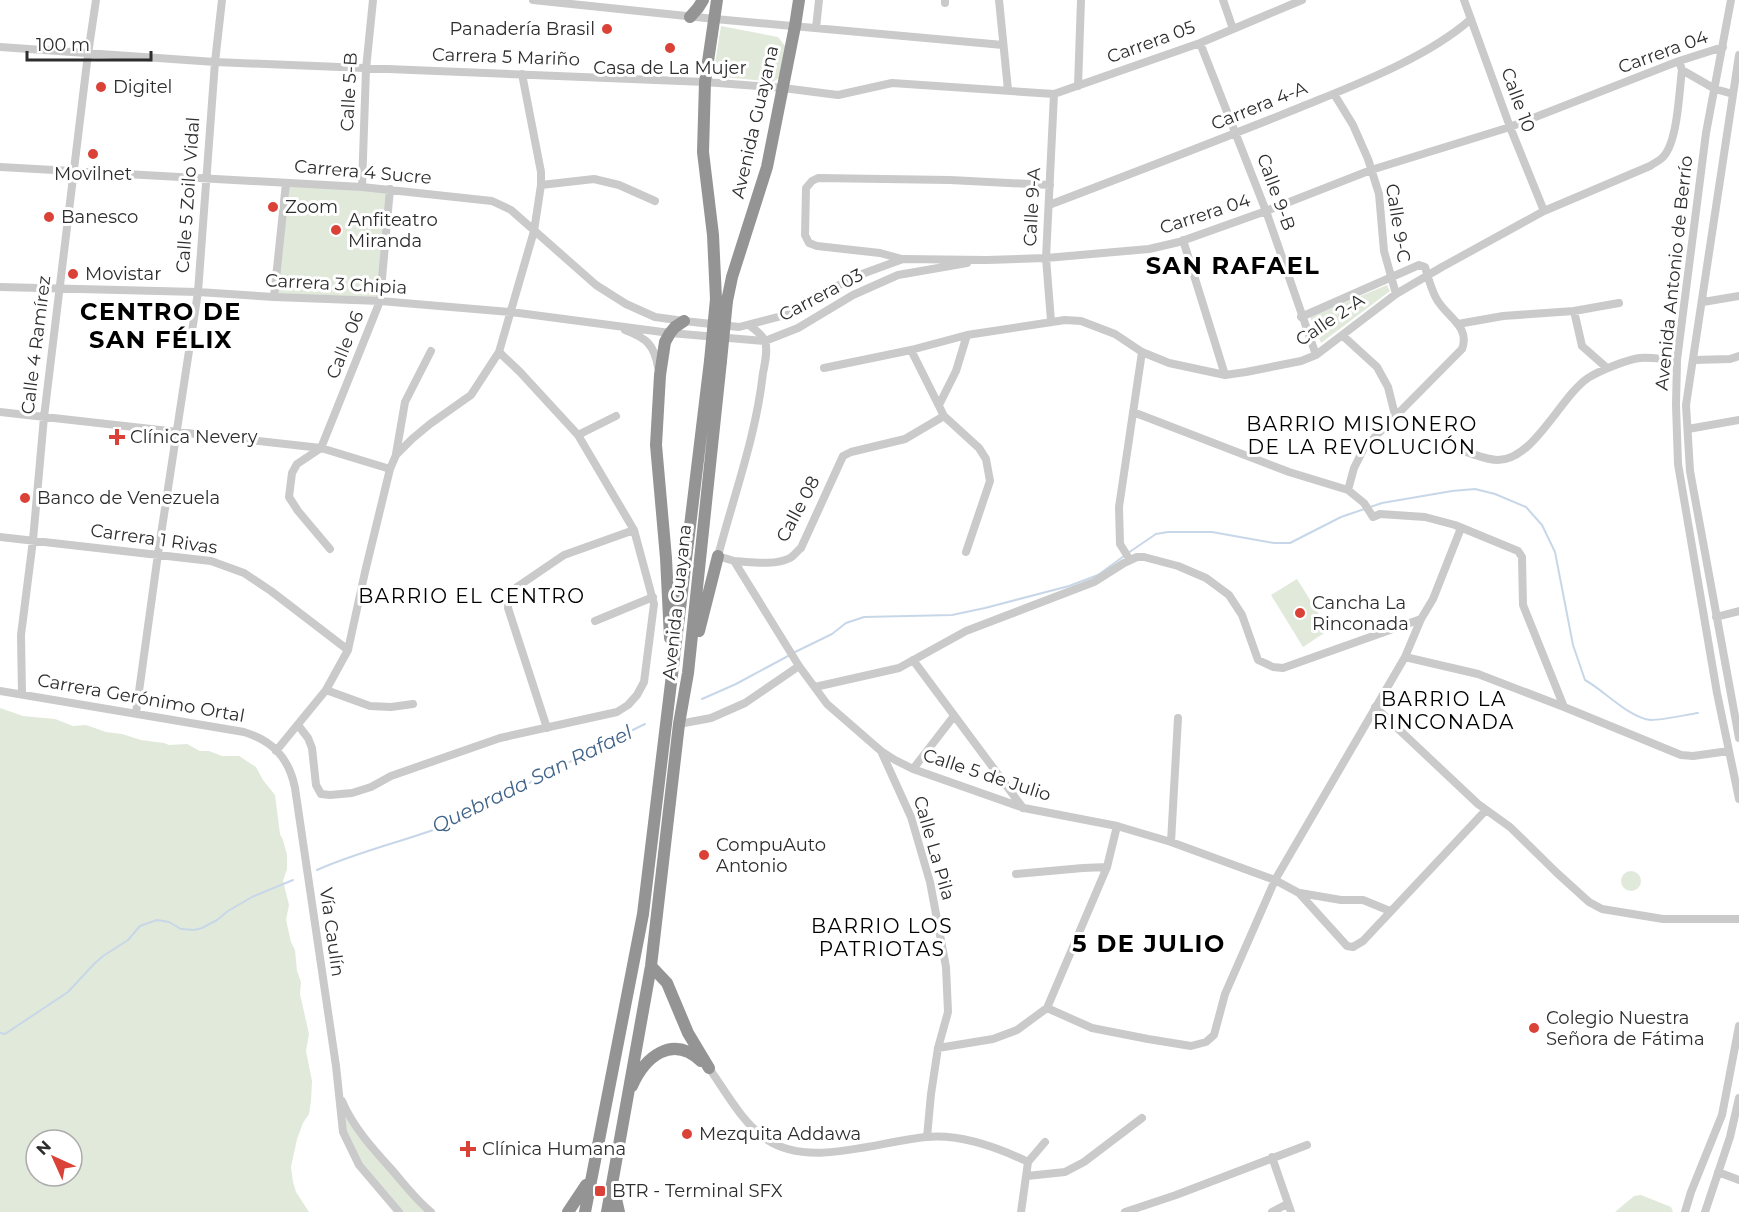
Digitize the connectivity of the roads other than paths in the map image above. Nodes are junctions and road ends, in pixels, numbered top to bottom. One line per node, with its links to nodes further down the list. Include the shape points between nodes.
1 (96, 0): 26 (street, Calle 4 Ramírez)
2 (222, 0): 28 (street, Calle 5 Zoilo Vidal)
3 (373, 0): 30 (street, Calle 5-B)
4 (533, 0): 15 (street)
5 (703, 0): 16 (highway)
6 (717, 0): 17 (highway, Avenida Guayana)
7 (799, 0): 19 (highway, Avenida Guayana)
8 (819, 0): 20 (street)
9 (999, 0): 23 (street)
10 (1081, 0): 33 (street)
11 (1223, 0): 21 (street)
12 (1302, 0): 21 (street, Carrera 05)
13 (1464, 0): 18 (street, Calle 10)
14 (1731, 0): 25 (street, Avenida Antonio de Berrío)
15 (559, 2): 16 (street)
16 (690, 17): 17 (street)
17 (715, 19): 19 (street); 32 (highway, Avenida Guayana)
18 (1471, 19): 38 (street, Carrera 4-A, via 1417,56); 40 (street, Calle 10)
19 (795, 26): 20 (street); 34 (highway, Avenida Guayana)
20 (816, 28): 23 (street)
21 (1233, 29): 22 (street, Carrera 05)
22 (1200, 42): 33 (street, Carrera 05); 41 (street, Calle 9-B)
23 (1003, 45): 36 (street)
24 (0, 46): 26 (street, Carrera 5 Mariño)
25 (1723, 47): 29 (street, Carrera 04); 35 (street, Avenida Antonio de Berrío)
26 (87, 54): 28 (street, Carrera 5 Mariño); 44 (street, Calle 4 Ramírez)
27 (1739, 55): 39 (street, Avenida Antonio de Berrío)
28 (215, 62): 30 (street, Carrera 5 Mariño); 45 (street, Calle 5 Zoilo Vidal)
29 (1680, 65): 35 (street); 40 (street, Carrera 04); 53 (street, Calle 2-A, via 1673,139 1662,158)
30 (366, 69): 31 (street, Carrera 5 Mariño); 49 (street, Calle 5-B)
31 (522, 74): 32 (street, Carrera 5 Mariño); 48 (street)
32 (705, 82): 34 (street, Carrera 5 Mariño); 68 (highway, Avenida Guayana, via 703,152)
33 (1078, 86): 37 (street, Carrera 05)
34 (783, 88): 36 (street, Carrera 5 Mariño, via 838,95 892,83); 68 (highway, Avenida Guayana, via 767,167)
35 (1715, 89): 39 (street); 90 (street, Avenida Antonio de Berrío)
36 (1008, 90): 37 (street, Carrera 05)
37 (1054, 94): 47 (street, Calle 9-A)
38 (1334, 94): 41 (street, Carrera 4-A); 43 (street, Calle 9-C, via 1357,134)
39 (1733, 94): 70 (street, Avenida Antonio de Berrío)
40 (1510, 128): 43 (street, Carrera 04); 53 (street, Calle 10)
41 (1236, 134): 52 (street, Carrera 4-A); 54 (street, Calle 9-B)
42 (0, 167): 44 (street, Carrera 4 Sucre)
43 (1371, 170): 54 (street, Carrera 04); 61 (street, Calle 9-C, via 1379,194 1384,251)
44 (74, 171): 45 (street, Carrera 4 Sucre); 63 (street, Calle 4 Ramírez)
45 (207, 178): 46 (street, Carrera 4 Sucre); 64 (street, Calle 5 Zoilo Vidal)
46 (286, 183): 49 (street, Carrera 4 Sucre); 67 (street)
47 (1050, 185): 52 (street, Calle 9-A); 58 (street, via 818,178 806,188 805,236 809,243)
48 (541, 186): 51 (street, via 594,179 619,184); 55 (street)
49 (362, 187): 50 (street, Carrera 4 Sucre)
50 (390, 189): 55 (street, Carrera 4 Sucre, via 492,201 511,210); 69 (street, Calle 06)
51 (655, 201)
52 (1049, 205): 57 (street, Calle 9-A)
53 (1544, 211): 60 (street, Calle 2-A)
54 (1266, 212): 56 (street, Carrera 04); 74 (street, Calle 9-B)
55 (534, 231): 73 (street); 75 (street, Carrera 4 Sucre, via 596,285 626,304 655,317)
56 (1183, 240): 57 (street, Carrera 04, via 1149,249); 96 (street)
57 (1046, 258): 59 (street, Carrera 04); 76 (street, Calle 9-A)
58 (903, 259): 59 (street, Carrera 04); 79 (street, Carrera 04, via 851,278 793,313)
59 (987, 260): 83 (street, Carrera 03, via 898,275 853,295 798,328)
60 (1428, 276): 61 (street, via 1425,267 1419,265); 65 (street, Calle 2-A); 77 (street, via 1436,298)
61 (1391, 277): 65 (street, Calle 9-C); 74 (street)
62 (0, 287): 63 (street, Carrera 3 Chipia)
63 (59, 289): 64 (street, Carrera 3 Chipia); 103 (street, Calle 4 Ramírez)
64 (198, 292): 67 (street, Carrera 3 Chipia); 106 (street, Calle 5 Zoilo Vidal)
65 (1396, 294): 82 (street, Calle 2-A)
66 (1739, 296): 70 (street)
67 (274, 297): 69 (street, Carrera 3 Chipia)
68 (722, 300): 92 (highway, Avenida Guayana, bridge)
69 (380, 302): 73 (street, Carrera 3 Chipia); 108 (street, Calle 06)
70 (1703, 302): 91 (street, Avenida Antonio de Berrío)
71 (1620, 303): 72 (street)
72 (1574, 311): 77 (street); 94 (street, via 1582,346)
73 (511, 312): 78 (street, Carrera 3 Chipia); 86 (street)
74 (1302, 317): 88 (street, Calle 9-B)
75 (684, 321): 79 (street, Carrera 04); 80 (highway)
76 (1051, 321): 81 (street, Calle 2-A); 87 (street, Calle 2-A, via 1081,321 1115,334)
77 (1458, 324): 102 (street, via 1464,334 1462,349)
78 (614, 325): 80 (street, Carrera 3 Chipia); 95 (street, via 650,344)
79 (749, 325): 83 (street)
80 (670, 333): 83 (street, Carrera 03); 95 (highway)
81 (967, 335): 84 (street, Calle 2-A); 97 (street, via 956,371)
82 (1342, 335): 88 (street, Calle 2-A); 102 (street, via 1377,367 1388,387)
83 (765, 341): 120 (street, via 761,395)
84 (911, 350): 93 (street, Calle 2-A); 97 (street)
85 (431, 351): 110 (street, via 405,402)
86 (499, 352): 107 (street); 110 (street, via 471,395)
87 (1142, 352): 96 (street, Calle 2-A, via 1169,363); 99 (street)
88 (1316, 355): 96 (street, Calle 2-A)
89 (1739, 356): 91 (street)
90 (1677, 360): 94 (street, via 1640,358); 150 (street, Avenida Antonio de Berrío, via 1678,464)
91 (1694, 360): 105 (street, Avenida Antonio de Berrío, via 1686,405)
92 (715, 361): 132 (highway, Avenida Guayana); 133 (highway, Avenida Guayana)
93 (824, 368)
94 (1607, 368): 109 (street, via 1575,389 1519,453 1497,460)
95 (660, 375): 132 (highway, via 656,445)
96 (1225, 375)
97 (939, 405): 101 (street)
98 (0, 412): 103 (street)
99 (1133, 412): 112 (street, via 1289,472); 121 (street, via 1119,507 1120,544)
100 (616, 416): 107 (street)
101 (944, 416): 118 (street, via 979,448 989,468 990,481); 122 (street, Calle 08, via 905,439 843,456 801,548 790,558 759,563)
102 (1395, 416): 112 (street, via 1364,448)
103 (44, 417): 106 (street); 116 (street, Calle 4 Ramírez)
104 (1739, 420): 105 (street)
105 (1688, 429): 125 (street, Avenida Antonio de Berrío, via 1690,471)
106 (177, 432): 108 (street); 119 (street, Calle 5 Zoilo Vidal)
107 (578, 435): 114 (street)
108 (321, 448): 111 (street); 117 (street, via 297,464 289,496)
109 (1466, 452)
110 (396, 455): 111 (street)
111 (390, 469): 128 (street)
112 (1348, 490): 113 (street, via 1364,502 1373,517 1425,517)
113 (1461, 528): 126 (street); 140 (street, via 1514,548 1522,557 1523,605)
114 (634, 530): 123 (street); 146 (street, via 564,555 517,587 509,597 508,608)
115 (0, 537): 116 (street, Carrera 1 Rivas)
116 (33, 540): 119 (street, Carrera 1 Rivas); 137 (street, Calle 4 Ramírez, via 21,635)
117 (330, 549)
118 (966, 552)
119 (158, 554): 128 (street, Carrera 1 Rivas, via 211,561 244,573); 141 (street, Calle 5 Zoilo Vidal)
120 (718, 556): 122 (street); 133 (highway)
121 (1128, 558): 126 (street, via 1144,557 1178,566 1229,594 1242,615 1258,660 1273,667 1283,668); 130 (street, via 1094,582 966,631)
122 (734, 561): 131 (street, Calle 5 de Julio)
123 (653, 597): 127 (street); 146 (street, via 644,682 637,694 617,712)
124 (1739, 611): 125 (street)
125 (1716, 617): 147 (street, Avenida Antonio de Berrío)
126 (1421, 620): 129 (street)
127 (595, 621)
128 (348, 650): 135 (street)
129 (1405, 657): 139 (street); 140 (street, via 1478,674)
130 (913, 660): 134 (street, via 899,668); 142 (street)
131 (797, 663): 134 (street, Calle 5 de Julio); 144 (street, via 745,703 711,718)
132 (672, 672): 179 (highway, Avenida Guayana, via 643,914)
133 (688, 673): 144 (highway, Avenida Guayana)
134 (815, 687): 148 (street, Calle 5 de Julio, via 827,704)
135 (326, 690): 138 (street, via 370,706); 145 (street)
136 (0, 691): 137 (street, Carrera Gerónimo Ortal)
137 (22, 694): 141 (street, Carrera Gerónimo Ortal)
138 (413, 704)
139 (1375, 707): 155 (street); 160 (street)
140 (1564, 707): 150 (street, via 1681,755)
141 (136, 713): 149 (street, Carrera Gerónimo Ortal, via 244,732 264,740)
142 (954, 716): 151 (street); 154 (street)
143 (1178, 718): 157 (street)
144 (679, 724): 164 (highway, Avenida Guayana)
145 (298, 725): 146 (street, via 312,748 316,785 321,794 330,795 352,793 500,738); 149 (street)
146 (547, 728)
147 (1739, 738)
148 (881, 750): 151 (street, Calle 5 de Julio); 167 (street, Calle La Pila, via 911,817 930,882 946,967 948,1012)
149 (276, 751): 152 (street, Carrera Gerónimo Ortal)
150 (1729, 751): 153 (street, Avenida Antonio de Berrío)
151 (913, 769): 154 (street, Calle 5 de Julio)
152 (292, 776): 169 (street, Vía Caulín)
153 (1739, 799)
154 (1024, 808): 156 (street, Calle 5 de Julio)
155 (1486, 810): 162 (street); 163 (street, via 1589,902 1602,909 1663,920)
156 (1118, 826): 157 (street, Calle 5 de Julio); 158 (street)
157 (1171, 842): 160 (street, Calle 5 de Julio)
158 (1107, 867): 159 (street); 165 (street)
159 (1016, 874)
160 (1275, 880): 161 (street, Calle 5 de Julio); 165 (street, via 1225,994 1214,1035 1206,1042 1191,1046 1092,1028)
161 (1299, 893): 162 (street, via 1364,900); 162 (street, Calle 5 de Julio, via 1347,946 1359,944)
162 (1390, 911)
163 (1739, 919)
164 (651, 966): 168 (highway, via 667,983 688,1033); 171 (highway, Avenida Guayana)
165 (1047, 1008): 167 (street, via 1017,1030 993,1039)
166 (1739, 1026): 193 (street, via 1722,1114)
167 (938, 1048): 173 (street, Calle La Pila)
168 (709, 1068): 171 (highway, via 682,1048 667,1050 650,1060 638,1074); 173 (street, via 747,1123 767,1140 797,1152 843,1151)
169 (339, 1093): 184 (street, Vía Caulín, via 343,1132 353,1155); 185 (street, Vía Caulín, via 358,1130)
170 (1739, 1098): 178 (street)
171 (625, 1101): 181 (highway, Avenida Guayana)
172 (1142, 1118): 180 (street, via 1065,1172)
173 (927, 1137): 177 (street, via 950,1137 1000,1149)
174 (1045, 1142): 177 (street)
175 (1308, 1145): 176 (street)
176 (1272, 1157): 183 (street); 191 (street)
177 (1028, 1162): 180 (street)
178 (1718, 1172): 182 (street); 194 (street)
179 (592, 1176): 186 (highway); 187 (highway, Avenida Guayana)
180 (1027, 1176): 190 (street)
181 (612, 1178): 188 (highway, Avenida Guayana); 189 (highway)
182 (1739, 1180)
183 (1289, 1208): 192 (street)
184 (399, 1212)
185 (431, 1212)
186 (568, 1212)
187 (585, 1212)
188 (607, 1212)
189 (619, 1212)
190 (1021, 1212)
191 (1125, 1212)
192 (1272, 1212)
193 (1685, 1212)
194 (1705, 1212)

